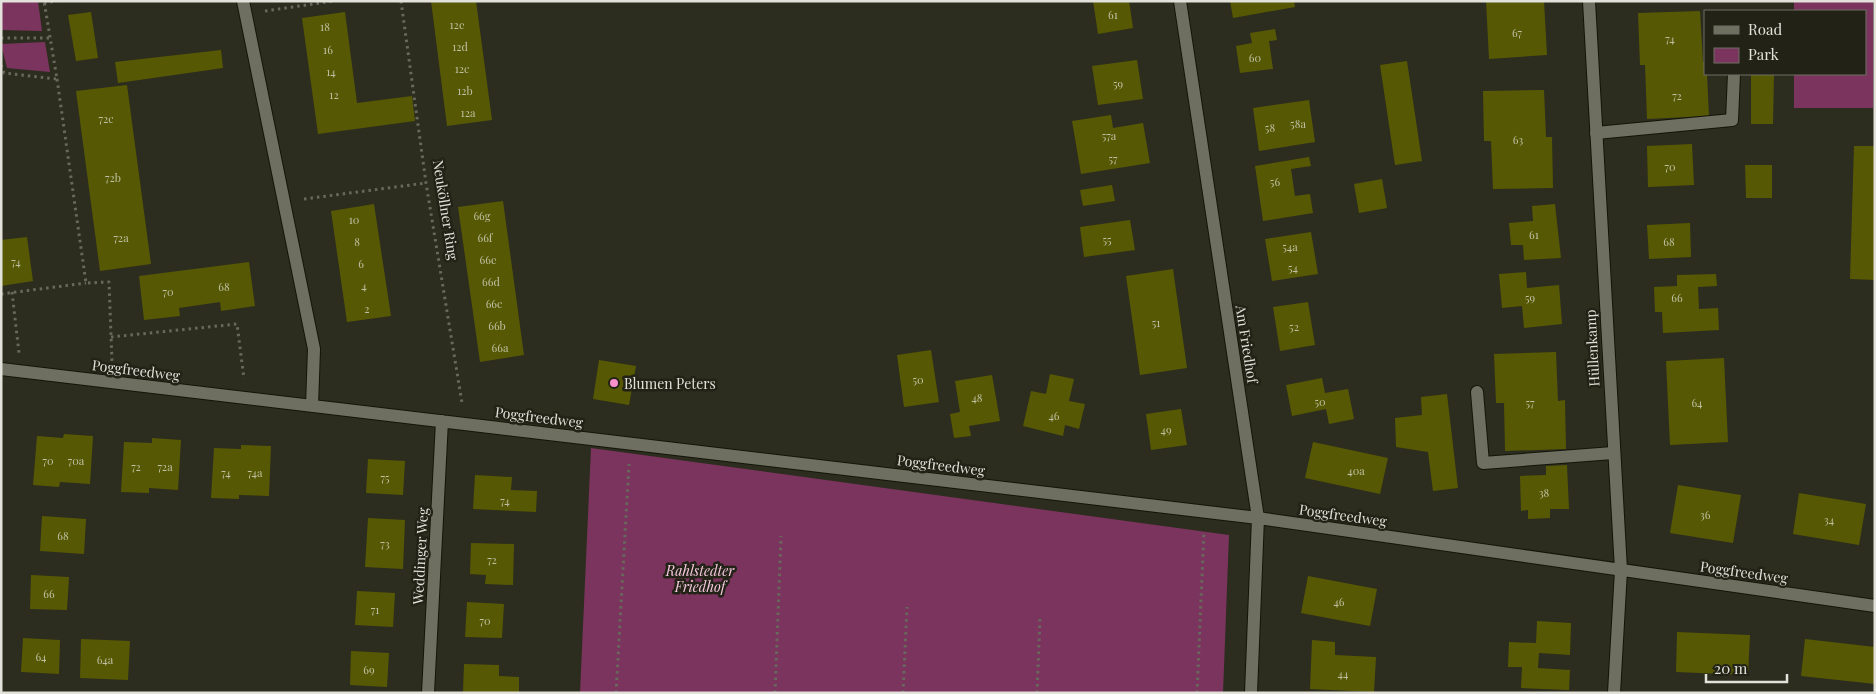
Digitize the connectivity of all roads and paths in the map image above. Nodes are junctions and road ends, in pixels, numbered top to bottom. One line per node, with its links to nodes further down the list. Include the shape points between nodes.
1 (56, 1): 7 (path)
2 (244, 1): 26 (street, via 314,349)
3 (334, 1): 8 (path)
4 (401, 1): 15 (path, Neuköllner Ring)
5 (1180, 1): 32 (street, Am Friedhof)
6 (1589, 1): 14 (street, Hüllenkamp)
7 (44, 2): 10 (path)
8 (264, 11)
9 (1, 38): 10 (path)
10 (50, 38): 13 (path)
11 (1, 65): 13 (path, via 4,73)
12 (1734, 75): 14 (street, via 1732,120)
13 (57, 79): 17 (path)
14 (1596, 133): 30 (street, Hüllenkamp)
15 (426, 182): 16 (path); 28 (path, Neuköllner Ring, via 462,392)
16 (304, 199)
17 (86, 283): 18 (path); 20 (path, via 109,282)
18 (12, 292): 19 (path); 22 (path)
19 (1, 294)
20 (111, 337): 23 (path); 25 (path, via 237,324)
21 (1, 369): 22 (street, Poggfreedweg)
22 (20, 371): 23 (street, Poggfreedweg)
23 (113, 382): 25 (street, Poggfreedweg)
24 (1477, 392): 30 (street, via 1483,463)
25 (246, 398): 26 (street, Poggfreedweg)
26 (312, 406): 27 (street, Poggfreedweg)
27 (442, 421): 28 (street, Poggfreedweg); 38 (street, Weddinger Weg)
28 (464, 424): 29 (street, Poggfreedweg)
29 (629, 443): 31 (street, Poggfreedweg); 39 (path)
30 (1613, 453): 34 (street, Hüllenkamp)
31 (1205, 512): 32 (street, Poggfreedweg); 43 (path)
32 (1258, 518): 34 (street, Poggfreedweg); 44 (street, Am Friedhof)
33 (781, 536): 40 (path)
34 (1620, 570): 35 (street, Poggfreedweg); 45 (street, Hüllenkamp)
35 (1875, 606)
36 (907, 607): 41 (path)
37 (1040, 616): 42 (path)
38 (428, 693)
39 (616, 693)
40 (775, 693)
41 (903, 693)
42 (1037, 693)
43 (1197, 693)
44 (1251, 693)
45 (1614, 693)

